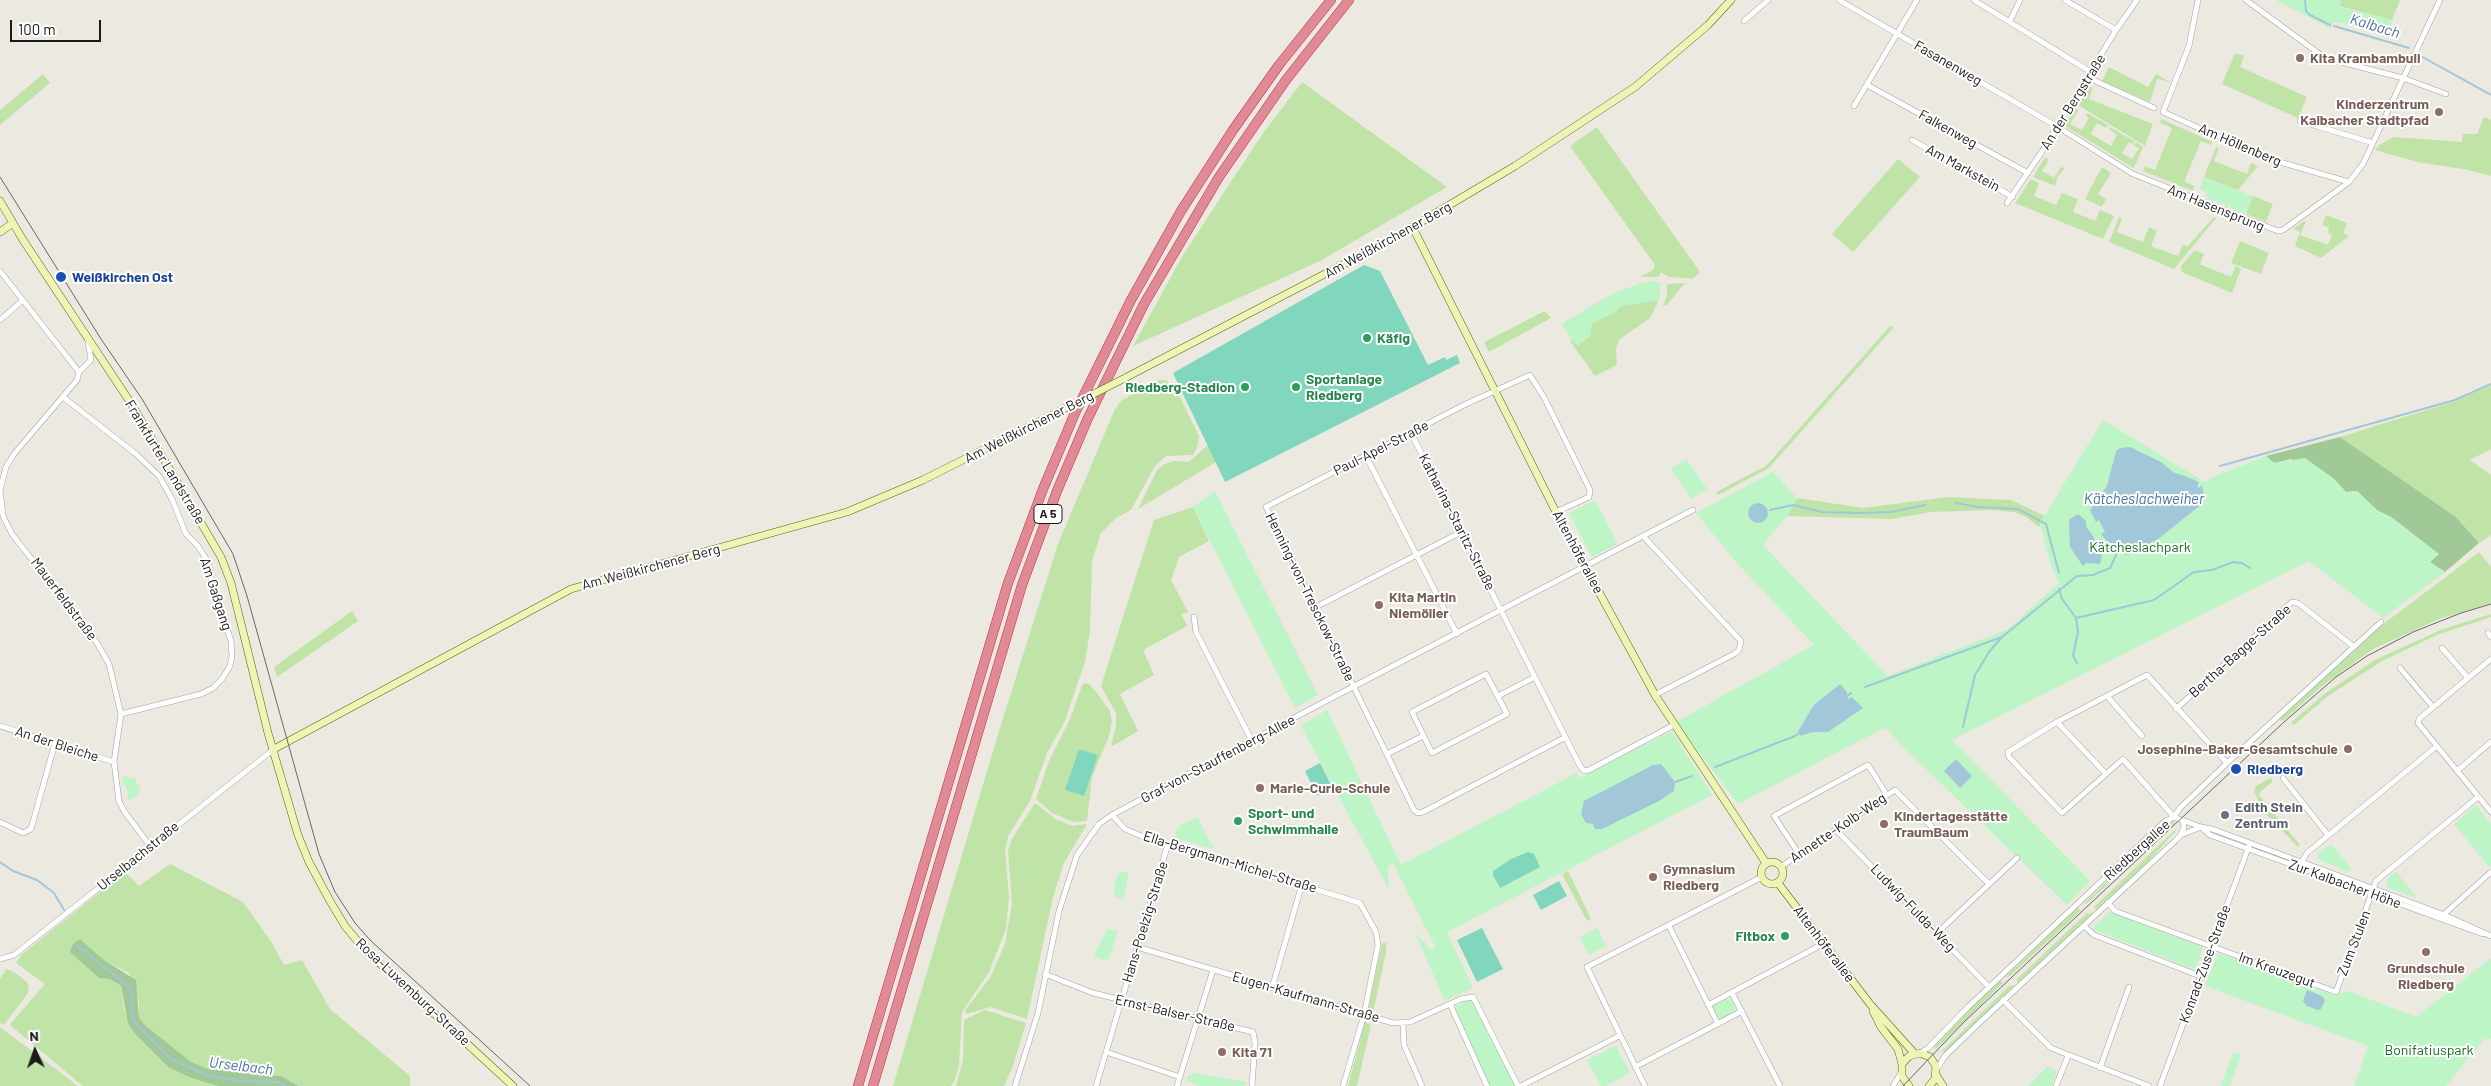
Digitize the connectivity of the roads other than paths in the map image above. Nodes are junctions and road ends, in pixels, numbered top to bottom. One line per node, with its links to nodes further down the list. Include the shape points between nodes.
1 (1331, 0): 153 (highway, A 5, via 1245,114 1186,203 1131,300 1075,413 1008,582)
2 (1349, 0): 154 (highway, A 5, via 1286,80 1219,177 1148,296 1088,418 1022,585)
3 (1731, 0): 35 (main road, Am Weißkirchener Berg, via 1665,64 1619,99)
4 (1768, 0): 14 (street)
5 (1840, 0): 17 (street, Fasanenweg)
6 (1916, 0): 17 (street)
7 (1974, 0): 15 (street)
8 (2020, 0): 15 (street)
9 (2065, 0): 16 (street)
10 (2137, 0): 16 (street, An der Bergstraße)
11 (2198, 0): 30 (street, Am Höllenberg, via 2189,46 2163,112 2266,158)
12 (2246, 0): 20 (street, via 2325,58)
13 (2440, 0): 20 (street, Am Hasensprung)
14 (1744, 21)
15 (2010, 21): 18 (street)
16 (2116, 30): 18 (street, An der Bergstraße)
17 (1897, 34): 21 (street); 26 (street, Fasanenweg)
18 (2091, 72): 19 (street, An der Bergstraße)
19 (2087, 78): 24 (street); 26 (street, An der Bergstraße)
20 (2403, 78): 22 (street); 28 (street, Am Hasensprung)
21 (1867, 85): 23 (street); 29 (street, Falkenweg)
22 (2446, 94)
23 (1854, 106)
24 (2154, 108)
25 (2300, 122): 28 (street)
26 (2058, 127): 29 (street, An der Bergstraße); 30 (street, Am Hasensprung, via 2133,174 2273,231 2284,230)
27 (1912, 140): 31 (street, Am Markstein)
28 (2373, 143): 30 (street, Am Hasensprung)
29 (2028, 173): 31 (street, An der Bergstraße)
30 (2349, 182)
31 (2013, 197): 33 (street, An der Bergstraße)
32 (0, 201): 34 (main road, Frankfurter Landstraße)
33 (2007, 203)
34 (13, 223): 36 (main road); 40 (main road, Frankfurter Landstraße)
35 (1413, 228): 42 (main road, Altenhöferallee); 82 (main road, Am Weißkirchener Berg, bridge, via 923,480 847,512 571,589)
36 (0, 232)
37 (0, 271): 38 (street)
38 (23, 300): 39 (street); 41 (street)
39 (0, 320)
40 (87, 338): 41 (street, Mauerfeldstraße, via 91,360); 82 (main road, Frankfurter Landstraße, via 145,427 221,557)
41 (78, 372): 43 (street, Mauerfeldstraße, via 77,380)
42 (1495, 390): 44 (street, Paul-Apel-Straße); 49 (main road, Altenhöferallee); 49 (street, Paul-Apel-Straße, via 1526,375 1533,377 1591,495)
43 (63, 397): 46 (street, Mauerfeldstraße, via 9,461 1,483); 71 (street, Am Gaßgang, via 159,476 186,534 208,562 231,641 230,666 213,688 201,694)
44 (1411, 433): 45 (street, Paul-Apel-Straße); 50 (street, Katharina-Staritz-Straße)
45 (1366, 456): 47 (street, Paul-Apel-Straße); 52 (street)
46 (0, 505): 71 (street, Mauerfeldstraße, via 12,534 70,606 106,658)
47 (1266, 507): 54 (street, Henning-von-Tresckow-Straße)
48 (1693, 510): 51 (street, Graf-von-Stauffenberg-Allee)
49 (1556, 512): 53 (main road, Altenhöferallee)
50 (1461, 532): 52 (street); 55 (street, Katharina-Staritz-Straße)
51 (1644, 537): 53 (street, Graf-von-Stauffenberg-Allee); 66 (street, via 1741,642 1734,654)
52 (1416, 556): 54 (street); 58 (street)
53 (1585, 567): 55 (street, Graf-von-Stauffenberg-Allee); 66 (main road, Altenhöferallee)
54 (1316, 607): 65 (street, Henning-von-Tresckow-Straße)
55 (1502, 610): 58 (street, Graf-von-Stauffenberg-Allee); 63 (street, Katharina-Staritz-Straße)
56 (1194, 617): 78 (street, via 1196,632)
57 (2381, 622): 59 (street, Riedbergallee)
58 (1457, 634): 65 (street, Graf-von-Stauffenberg-Allee)
59 (2353, 646): 70 (street, Bertha-Bagge-Straße, via 2298,603 2292,602); 85 (street, Riedbergallee)
60 (2442, 648): 64 (street)
61 (2491, 659): 64 (street)
62 (2400, 668): 69 (street)
63 (1535, 677): 67 (street); 77 (street, Katharina-Staritz-Straße)
64 (2468, 678): 69 (street)
65 (1354, 687): 78 (street, Graf-von-Stauffenberg-Allee); 83 (street, Henning-von-Tresckow-Straße)
66 (1655, 695): 73 (main road, Altenhöferallee)
67 (1498, 696): 75 (street, via 1507,714 1432,753); 75 (street, via 1486,674 1412,712)
68 (2107, 696): 70 (street, via 2147,676); 72 (street); 76 (street)
69 (2433, 707): 81 (street, via 2418,723)
70 (2176, 709): 85 (street)
71 (121, 714): 84 (street, Mauerfeldstraße)
72 (2057, 722): 87 (street); 87 (street, via 2011,748 2009,757 2062,813)
73 (1674, 725): 77 (street, Katharina-Staritz-Straße, via 1584,771); 105 (main road, Altenhöferallee)
74 (0, 726): 80 (street, An der Bleiche)
75 (1423, 736): 83 (street)
76 (2142, 736)
77 (1564, 738): 83 (street, Henning-von-Tresckow-Straße, via 1418,813)
78 (1252, 741): 92 (street, Graf-von-Stauffenberg-Allee)
79 (2491, 742): 86 (street)
80 (55, 743): 84 (street, An der Bleiche); 95 (street, via 31,829 23,833)
81 (2436, 746): 86 (street); 99 (street)
82 (274, 749): 101 (street, Urselbachstraße); 152 (main road, Rosa-Luxemburg-Straße, via 298,835 309,862 345,926 372,957)
83 (1388, 754)
84 (114, 762): 101 (street, Mauerfeldstraße, via 119,801)
85 (2227, 763): 93 (street, Riedbergallee)
86 (2457, 771): 90 (street)
87 (2106, 774): 93 (street, via 2123,759)
88 (2283, 778): 99 (street)
89 (1887, 795): 97 (street, Annette-Kolb-Weg); 103 (street, via 1868,765 1774,816); 112 (street, Annette-Kolb-Weg, via 1895,790)
90 (2478, 796): 91 (street); 113 (street, Zum Stulen, via 2376,881)
91 (2491, 812)
92 (1112, 815): 100 (street, Ella-Bergmann-Michel-Straße, via 1125,829); 125 (street, Graf-von-Stauffenberg-Allee, via 1093,830 1078,855 1059,911)
93 (2174, 817): 94 (street, Zur Kalbacher Höhe); 127 (street, Riedbergallee, via 2164,822)
94 (2183, 820): 96 (street, Zur Kalbacher Höhe); 98 (street, Riedbergallee)
95 (0, 822)
96 (2201, 827): 98 (street); 102 (street, Zur Kalbacher Höhe, via 2210,835)
97 (1836, 830): 103 (street, Annette-Kolb-Weg); 118 (street, Ludwig-Fulda-Weg)
98 (2181, 835): 114 (street, Riedbergallee)
99 (2328, 835): 106 (street, via 2307,853)
100 (1168, 844): 111 (street, Ella-Bergmann-Michel-Straße); 122 (street, Hans-Poelzig-Straße)
101 (150, 846): 123 (street, Urselbachstraße, via 14,955)
102 (2249, 846): 106 (street, Zur Kalbacher Höhe); 121 (street, Konrad-Zuse-Straße)
103 (1799, 854): 107 (street, Annette-Kolb-Weg)
104 (2017, 858): 112 (street)
105 (1766, 863): 107 (main road, via 1775,862); 109 (main road, via 1761,871)
106 (2300, 864): 113 (street, Zur Kalbacher Höhe)
107 (1782, 866): 110 (main road, via 1783,875)
108 (2491, 872): 115 (street)
109 (1762, 877): 110 (main road, via 1770,884); 116 (street)
110 (1778, 883): 120 (main road, Altenhöferallee)
111 (1302, 884): 129 (street); 138 (street, Ella-Bergmann-Michel-Straße, via 1360,903 1376,932 1378,945)
112 (1989, 884): 118 (street)
113 (2373, 892): 115 (street, Zur Kalbacher Höhe); 130 (street, Zum Stulen)
114 (2108, 903): 117 (street, Riedbergallee); 121 (street, Im Kreuzegut, via 2115,911)
115 (2441, 917): 119 (street, Zur Kalbacher Höhe)
116 (1669, 926): 136 (street); 142 (street, via 1587,967)
117 (2084, 926): 126 (street, via 2094,935); 132 (street, Riedbergallee)
118 (1937, 933): 127 (street, Ludwig-Fulda-Weg)
119 (2491, 936)
120 (1824, 944): 131 (street); 135 (main road, Altenhöferallee)
121 (2212, 946): 126 (street, Konrad-Zuse-Straße); 130 (street, Im Kreuzegut)
122 (1137, 947): 124 (street, Eugen-Kaufmann-Straße); 133 (street, Hans-Poelzig-Straße)
123 (0, 960)
124 (1213, 970): 129 (street, Eugen-Kaufmann-Straße); 139 (street)
125 (1045, 974): 133 (street, Ernst-Balser-Straße); 155 (street, Graf-von-Stauffenberg-Allee, via 1032,1036)
126 (2200, 976): 171 (street, Konrad-Zuse-Straße)
127 (1989, 987): 144 (street, Riedbergallee, via 1928,1048)
128 (2129, 987): 148 (street)
129 (1272, 988): 138 (street, Eugen-Kaufmann-Straße)
130 (2336, 992)
131 (1732, 994): 136 (street); 137 (street)
132 (2003, 1000): 145 (street, via 2051,1048); 149 (street, Riedbergallee, via 1945,1056)
133 (1121, 1001): 139 (street, Ernst-Balser-Straße); 143 (street, Hans-Poelzig-Straße)
134 (1450, 1004): 140 (street); 161 (street); 162 (street, via 1473,997)
135 (1870, 1004): 144 (main road, Altenhöferallee); 146 (main road, Altenhöferallee, via 1881,1027 1899,1051)
136 (1708, 1006): 141 (street)
137 (1742, 1011): 141 (street); 164 (street)
138 (1364, 1015): 140 (street, Eugen-Kaufmann-Straße); 159 (street)
139 (1197, 1018): 151 (street); 158 (street, Ernst-Balser-Straße, via 1253,1032)
140 (1403, 1024): 160 (street, via 1404,1045)
141 (1718, 1024): 147 (street)
142 (1619, 1036): 147 (street); 162 (street)
143 (1106, 1052): 151 (street); 156 (street, Hans-Poelzig-Straße)
144 (1917, 1054): 146 (main road, via 1909,1056); 149 (main road, Altenhöferallee, via 1930,1057)
145 (2068, 1056): 148 (street); 169 (street)
146 (1902, 1064): 150 (main road)
147 (1635, 1067): 163 (street)
148 (2100, 1068): 170 (street)
149 (1936, 1072): 167 (main road); 168 (main road)
150 (1901, 1073): 165 (street); 166 (main road)
151 (1180, 1077): 157 (street)
152 (513, 1086)
153 (858, 1086)
154 (873, 1086)
155 (1015, 1086)
156 (1096, 1086)
157 (1177, 1086)
158 (1252, 1086)
159 (1344, 1086)
160 (1422, 1086)
161 (1487, 1086)
162 (1520, 1086)
163 (1645, 1086)
164 (1780, 1086)
165 (1893, 1086)
166 (1910, 1086)
167 (1929, 1086)
168 (1943, 1086)
169 (2056, 1086)
170 (2149, 1086)
171 (2160, 1086)

